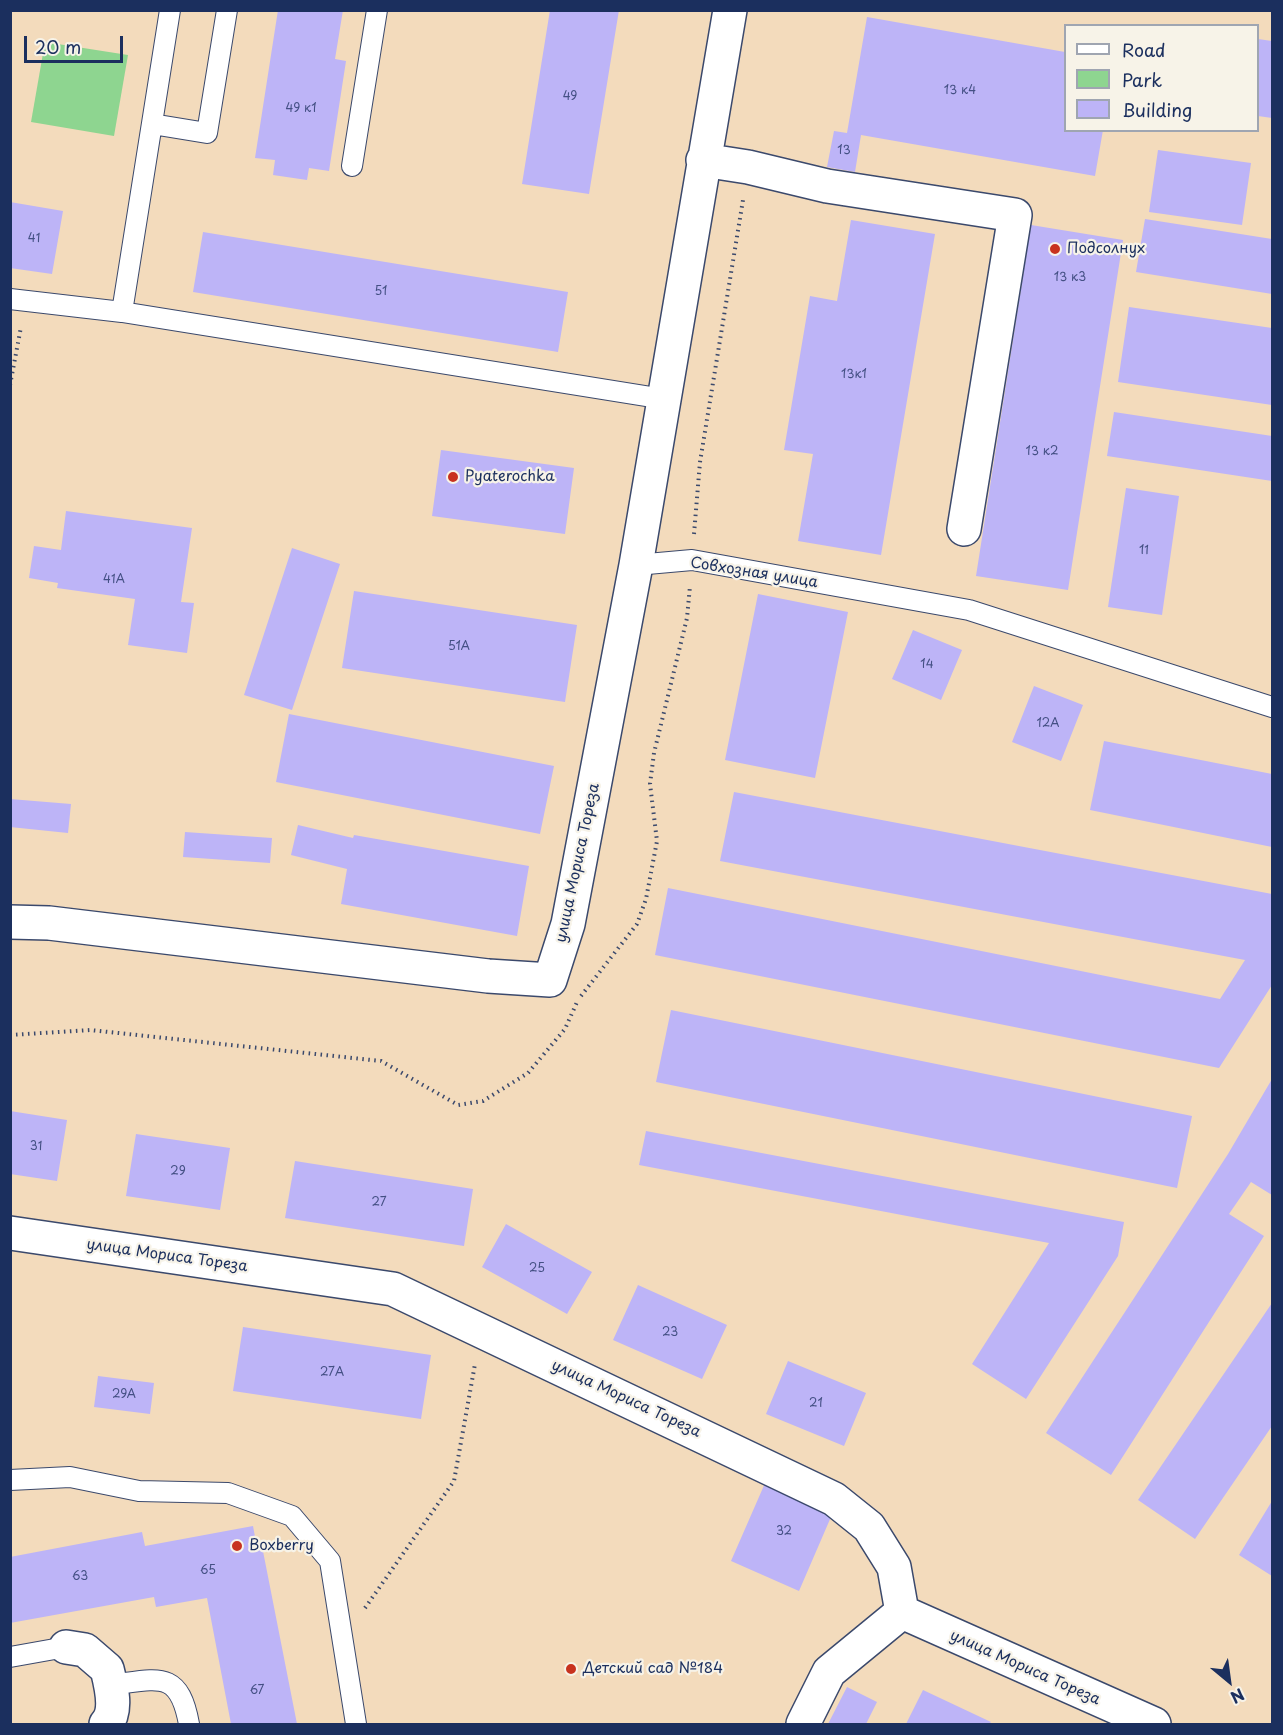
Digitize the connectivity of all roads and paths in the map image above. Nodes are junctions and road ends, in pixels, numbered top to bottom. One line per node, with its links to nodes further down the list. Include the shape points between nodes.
1 (227, 10): 5 (lane, via 207,133)
2 (377, 10): 7 (lane)
3 (730, 10): 6 (street)
4 (168, 11): 5 (lane)
5 (152, 124): 10 (lane)
6 (703, 160): 8 (street); 12 (street)
7 (352, 166)
8 (748, 167): 13 (street, via 827,186 1015,215); 14 (path, via 700,462)
9 (18, 300): 10 (lane); 11 (path)
10 (122, 312): 12 (lane)
11 (10, 385)
12 (664, 399): 15 (street)
13 (963, 530)
14 (692, 560): 15 (lane, Совхозная улица); 16 (lane, Совхозная улица, via 969,610)
15 (636, 565): 17 (street, улица Мориса Тореза, via 568,924 550,980 49,923)
16 (1272, 707)
17 (10, 922)
18 (10, 1233): 19 (street, улица Мориса Тореза, via 393,1289)
19 (480, 1330): 21 (street, улица Мориса Тореза, via 834,1499 869,1527 889,1559); 22 (path, via 453,1481 356,1621)
20 (10, 1480): 22 (lane, via 70,1477 139,1491 228,1493 292,1516 330,1561)
21 (902, 1612): 29 (street, via 829,1672); 30 (street, улица Мориса Тореза)
22 (340, 1624): 28 (lane)
23 (66, 1647): 24 (lane); 25 (street, via 85,1650 98,1659 108,1669)
24 (10, 1657)
25 (111, 1685): 26 (street, via 110,1720); 27 (lane, via 151,1680 171,1685 184,1699)
26 (106, 1725)
27 (189, 1725)
28 (356, 1725)
29 (803, 1725)
30 (1154, 1725)

